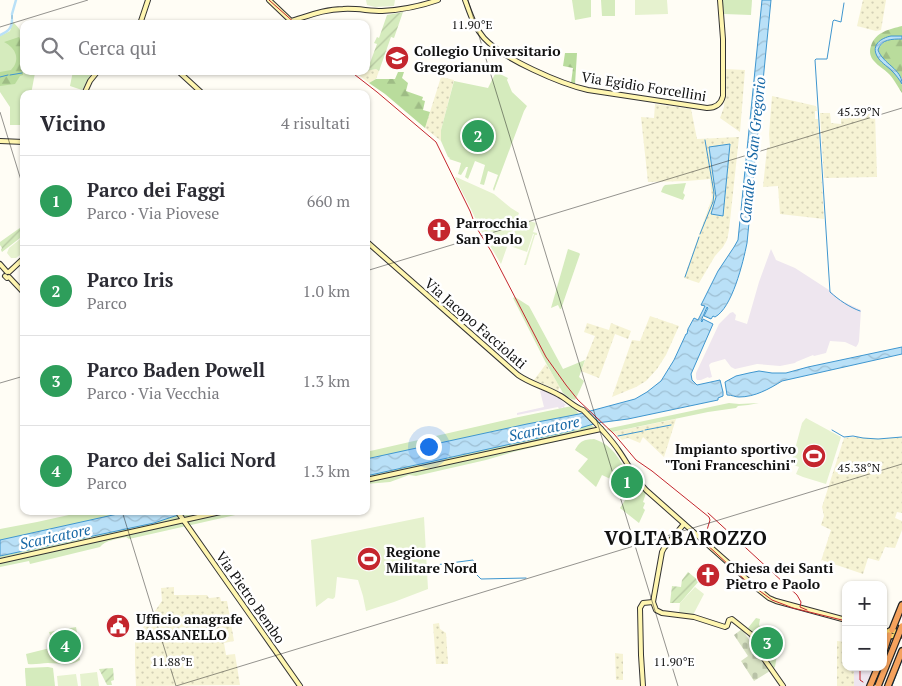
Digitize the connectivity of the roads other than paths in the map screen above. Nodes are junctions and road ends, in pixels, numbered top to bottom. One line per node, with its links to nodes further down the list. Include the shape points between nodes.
1 (148, 0): 6 (street)
2 (269, 0): 7 (street)
3 (438, 0): 8 (street, via 387,10 339,9)
4 (465, 0): 5 (street, Via Egidio Forcellini, via 473,21 491,45 544,74 588,90 707,108 715,107 723,96)
5 (720, 0)
6 (141, 20)
7 (290, 20)
8 (294, 20)
9 (94, 75): 11 (street)
10 (182, 75): 12 (street)
11 (86, 90)
12 (199, 90)
13 (0, 141): 14 (street)
14 (20, 142)
15 (370, 245): 21 (street, Via Jacopo Facciolati, via 518,375 566,399)
16 (20, 262): 18 (street)
17 (0, 264): 18 (street)
18 (7, 274): 19 (street); 20 (street)
19 (0, 278)
20 (20, 289)
21 (598, 426): 22 (street); 26 (street, Via Jacopo Facciolati, via 642,485)
22 (370, 479)
23 (179, 515): 25 (street, Via Pietro Bembo)
24 (208, 515): 25 (street)
25 (183, 521): 27 (street); 36 (street, Via Pietro Bembo)
26 (684, 524): 28 (street, via 663,549); 30 (street, Via Jacopo Facciolati, via 769,598)
27 (0, 561)
28 (653, 602): 37 (street, via 643,602 640,608); 38 (street, via 656,610 665,614 694,617 725,626 731,618 752,635)
29 (902, 605): 32 (highway)
30 (842, 619)
31 (902, 626): 33 (highway, bridge)
32 (888, 632): 33 (main road)
33 (901, 634): 40 (highway, bridge)
34 (902, 651): 41 (highway)
35 (876, 671): 39 (highway)
36 (300, 686)
37 (643, 686)
38 (783, 686)
39 (870, 686)
40 (880, 686)
41 (888, 686)

